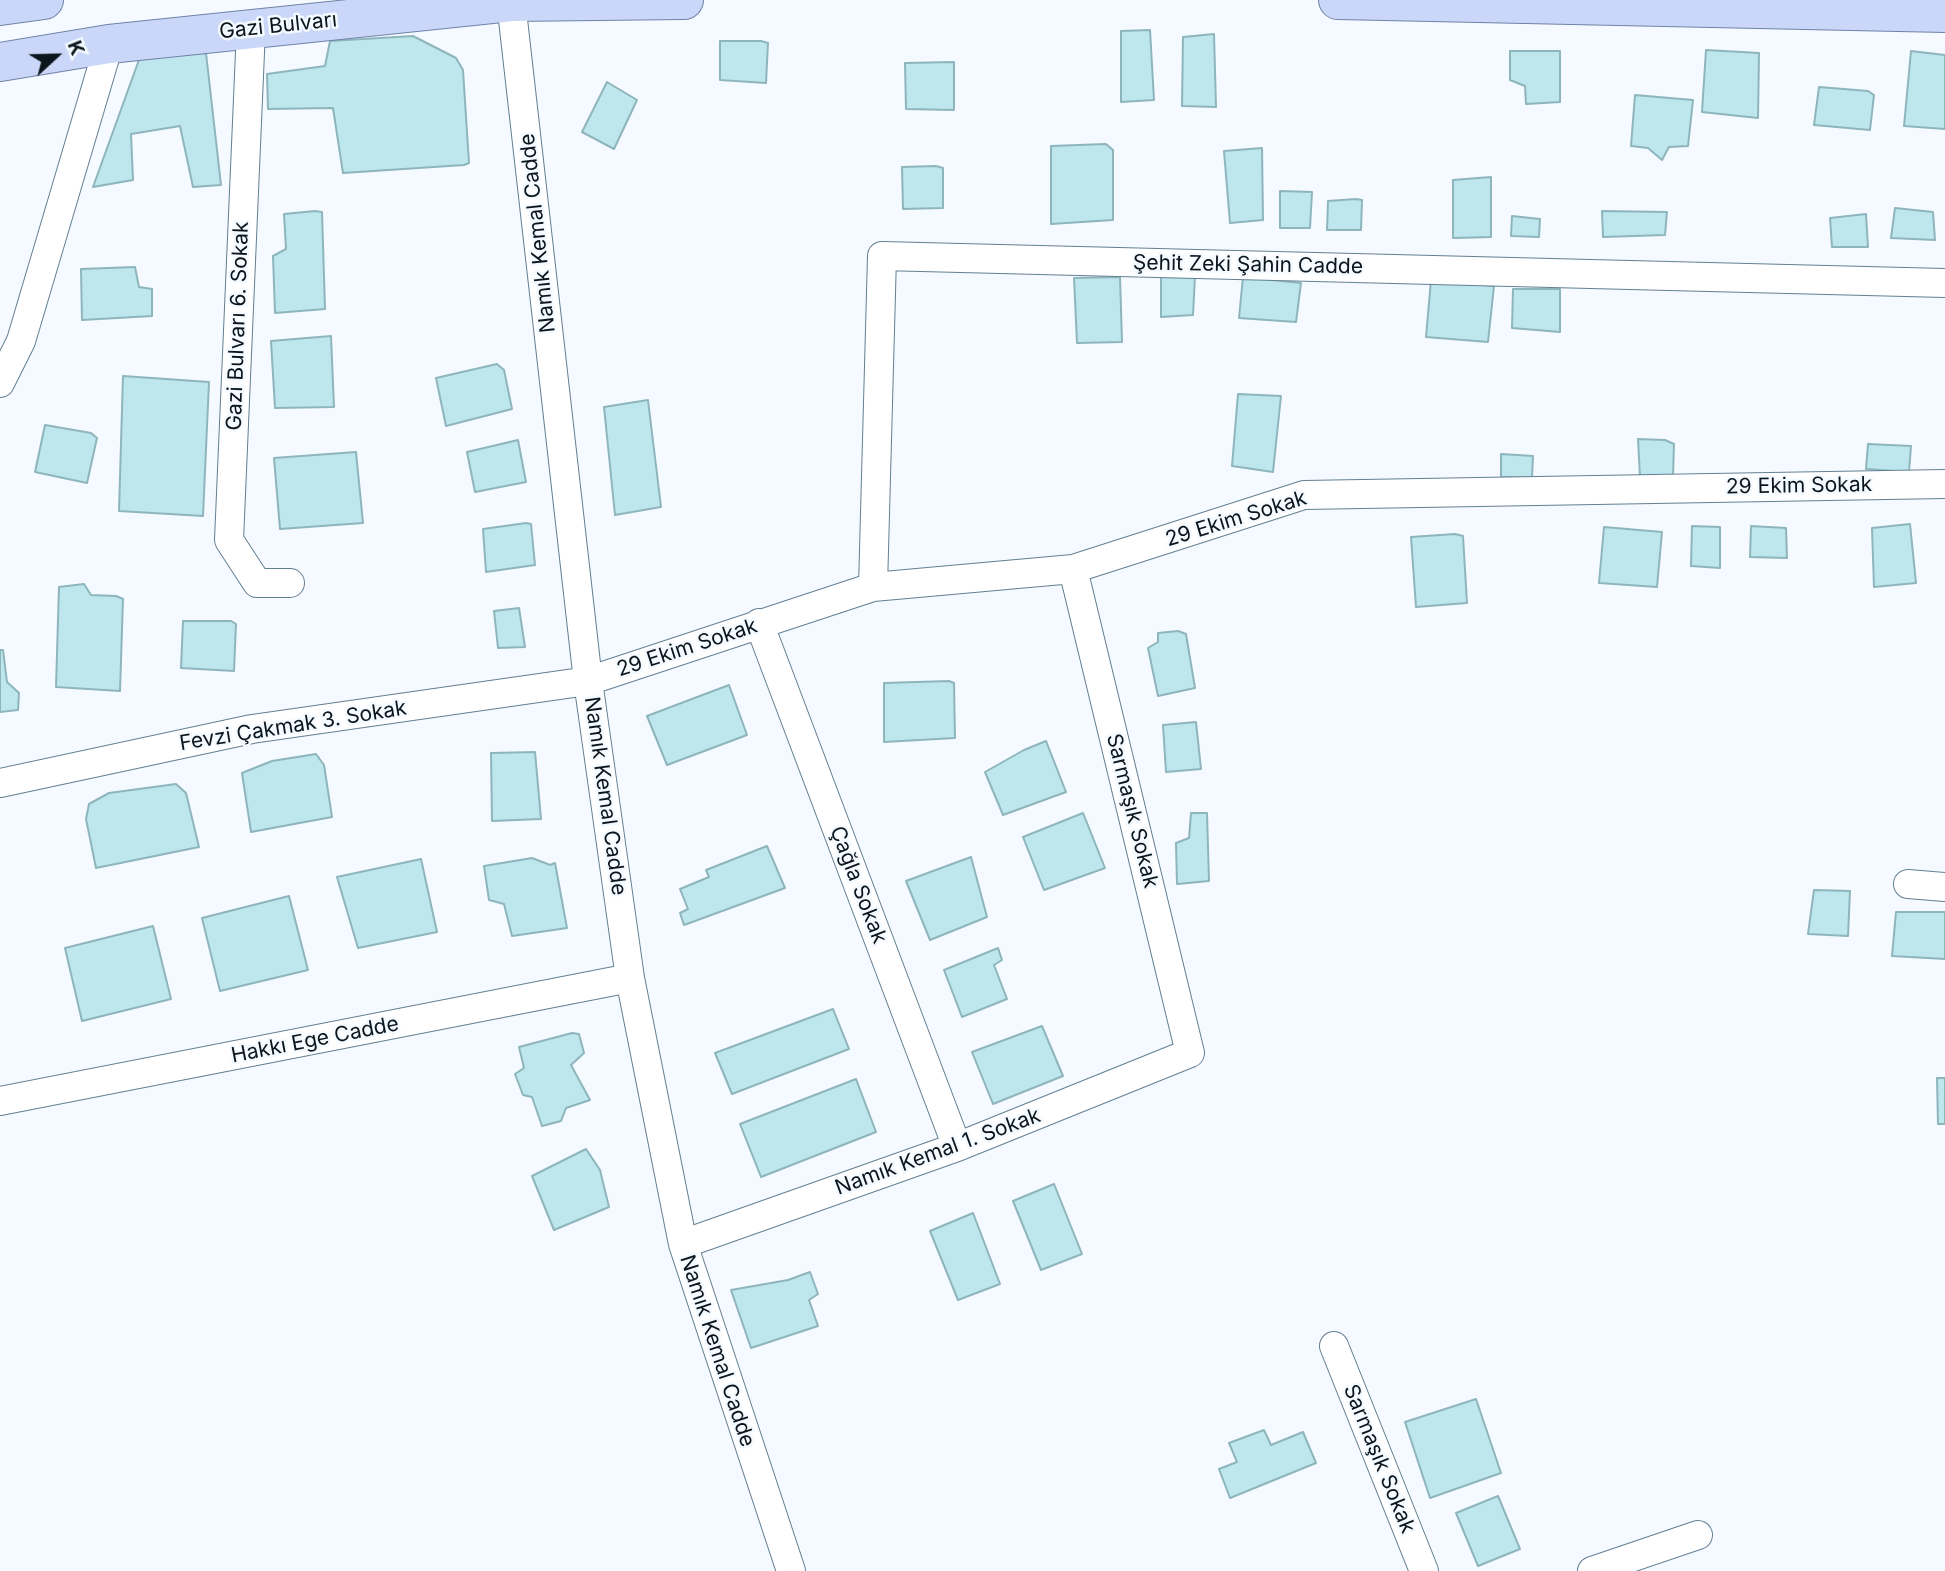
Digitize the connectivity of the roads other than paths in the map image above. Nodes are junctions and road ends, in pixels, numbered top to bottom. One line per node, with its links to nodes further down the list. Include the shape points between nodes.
1 (44, 0): 5 (main road)
2 (684, 0): 4 (main road, Gazi Bulvarı)
3 (1339, 0): 6 (main road)
4 (512, 2): 7 (main road, Gazi Bulvarı); 17 (street, Namık Kemal Cadde)
5 (0, 6)
6 (1945, 13)
7 (251, 29): 8 (main road, Gazi Bulvarı); 14 (street, Gazi Bulvarı 6. Sokak, via 229,540 257,583)
8 (109, 44): 9 (main road, Gazi Bulvarı); 11 (street, via 21,341)
9 (0, 62)
10 (1945, 282): 15 (street, Şehit Zeki Şahin Cadde, via 881,256)
11 (0, 383)
12 (1945, 484): 13 (street, 29 Ekim Sokak, via 1304,495)
13 (1073, 569): 15 (street, 29 Ekim Sokak); 22 (street, Sarmaşık Sokak)
14 (290, 583)
15 (873, 587): 16 (street, 29 Ekim Sokak)
16 (759, 623): 17 (street, 29 Ekim Sokak); 24 (street, Çağla Sokak)
17 (588, 681): 18 (street, Fevzi Çakmak 3. Sokak, via 252,729); 21 (street, Namık Kemal Cadde)
18 (0, 782)
19 (1908, 884): 20 (street)
20 (1945, 887)
21 (630, 978): 23 (street, Hakkı Ege Cadde); 25 (street, Namık Kemal Cadde)
22 (1190, 1053): 24 (street, Namık Kemal 1. Sokak)
23 (0, 1101)
24 (957, 1147): 25 (street, Namık Kemal 1. Sokak)
25 (683, 1244): 28 (street, Namık Kemal Cadde)
26 (1334, 1346): 29 (street, Sarmaşık Sokak)
27 (1698, 1535): 30 (street)
28 (791, 1571)
29 (1424, 1571)
30 (1592, 1571)

